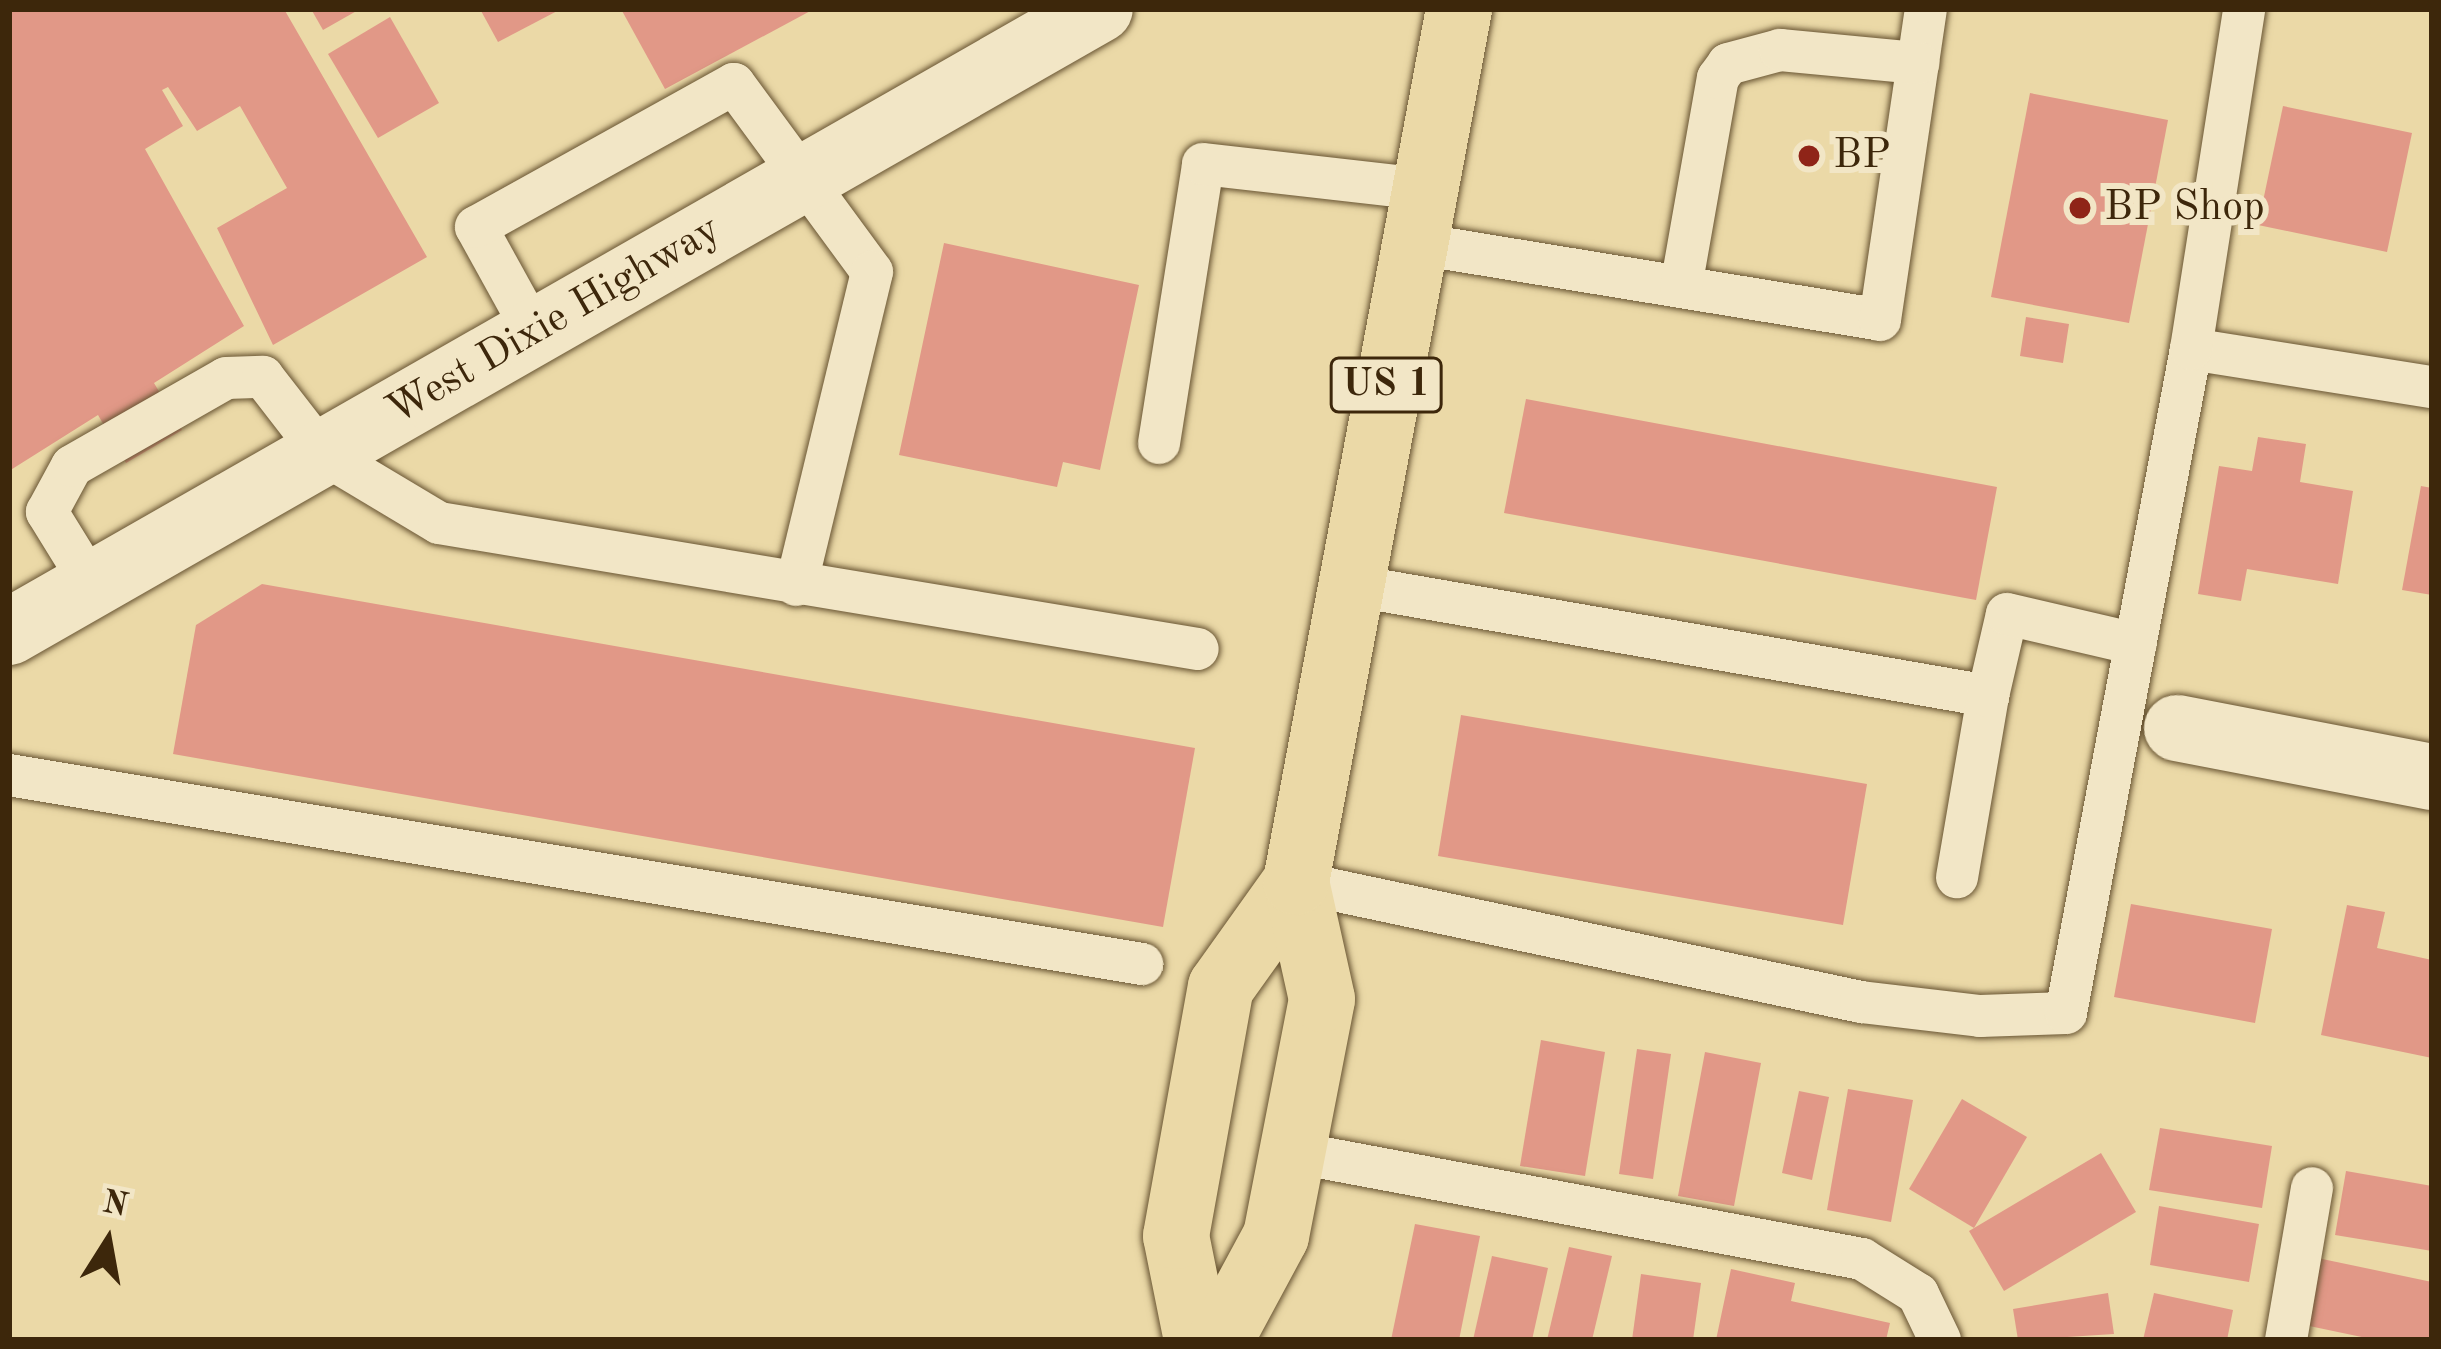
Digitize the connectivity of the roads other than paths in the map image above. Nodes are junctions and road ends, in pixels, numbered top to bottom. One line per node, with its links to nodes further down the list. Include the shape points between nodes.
1 (1100, 9): 6 (main road, West Dixie Highway)
2 (1459, 9): 7 (main road, US 1)
3 (1926, 9): 5 (lane)
4 (2244, 9): 10 (lane)
5 (1918, 63): 8 (lane, via 1780,50 1728,64 1718,79); 8 (lane, via 1880,320)
6 (807, 178): 9 (main road, West Dixie Highway); 9 (lane, via 734,84 476,227); 15 (lane, via 872,272)
7 (1417, 216): 8 (lane); 12 (lane, via 1204,164); 16 (main road, US 1)
8 (1681, 287)
9 (534, 332): 13 (main road, West Dixie Highway)
10 (2191, 349): 11 (lane); 18 (lane)
11 (2432, 387)
12 (1159, 443)
13 (322, 453): 14 (main road, West Dixie Highway); 14 (lane, via 263,377 226,378 72,466 47,512); 15 (lane, via 439,524)
14 (92, 584): 17 (main road, West Dixie Highway)
15 (796, 585): 19 (lane)
16 (1350, 585): 20 (lane); 25 (main road, US 1)
17 (9, 632)
18 (2136, 644): 20 (lane, via 2007,614); 25 (lane, via 2066,1013 1980,1016 1861,1002)
19 (1198, 649)
20 (1988, 696): 24 (lane)
21 (2177, 728): 23 (main road)
22 (9, 776): 26 (lane)
23 (2432, 777)
24 (1957, 877)
25 (1296, 882): 27 (main road, US 1, via 1322,999); 29 (main road, US 1, via 1221,987 1177,1236)
26 (1142, 964)
27 (1292, 1151): 30 (main road, US 1, via 1276,1235); 31 (lane, via 1862,1259 1918,1294)
28 (2312, 1188): 32 (lane)
29 (1197, 1340)
30 (1220, 1340)
31 (1940, 1340)
32 (2285, 1340)

